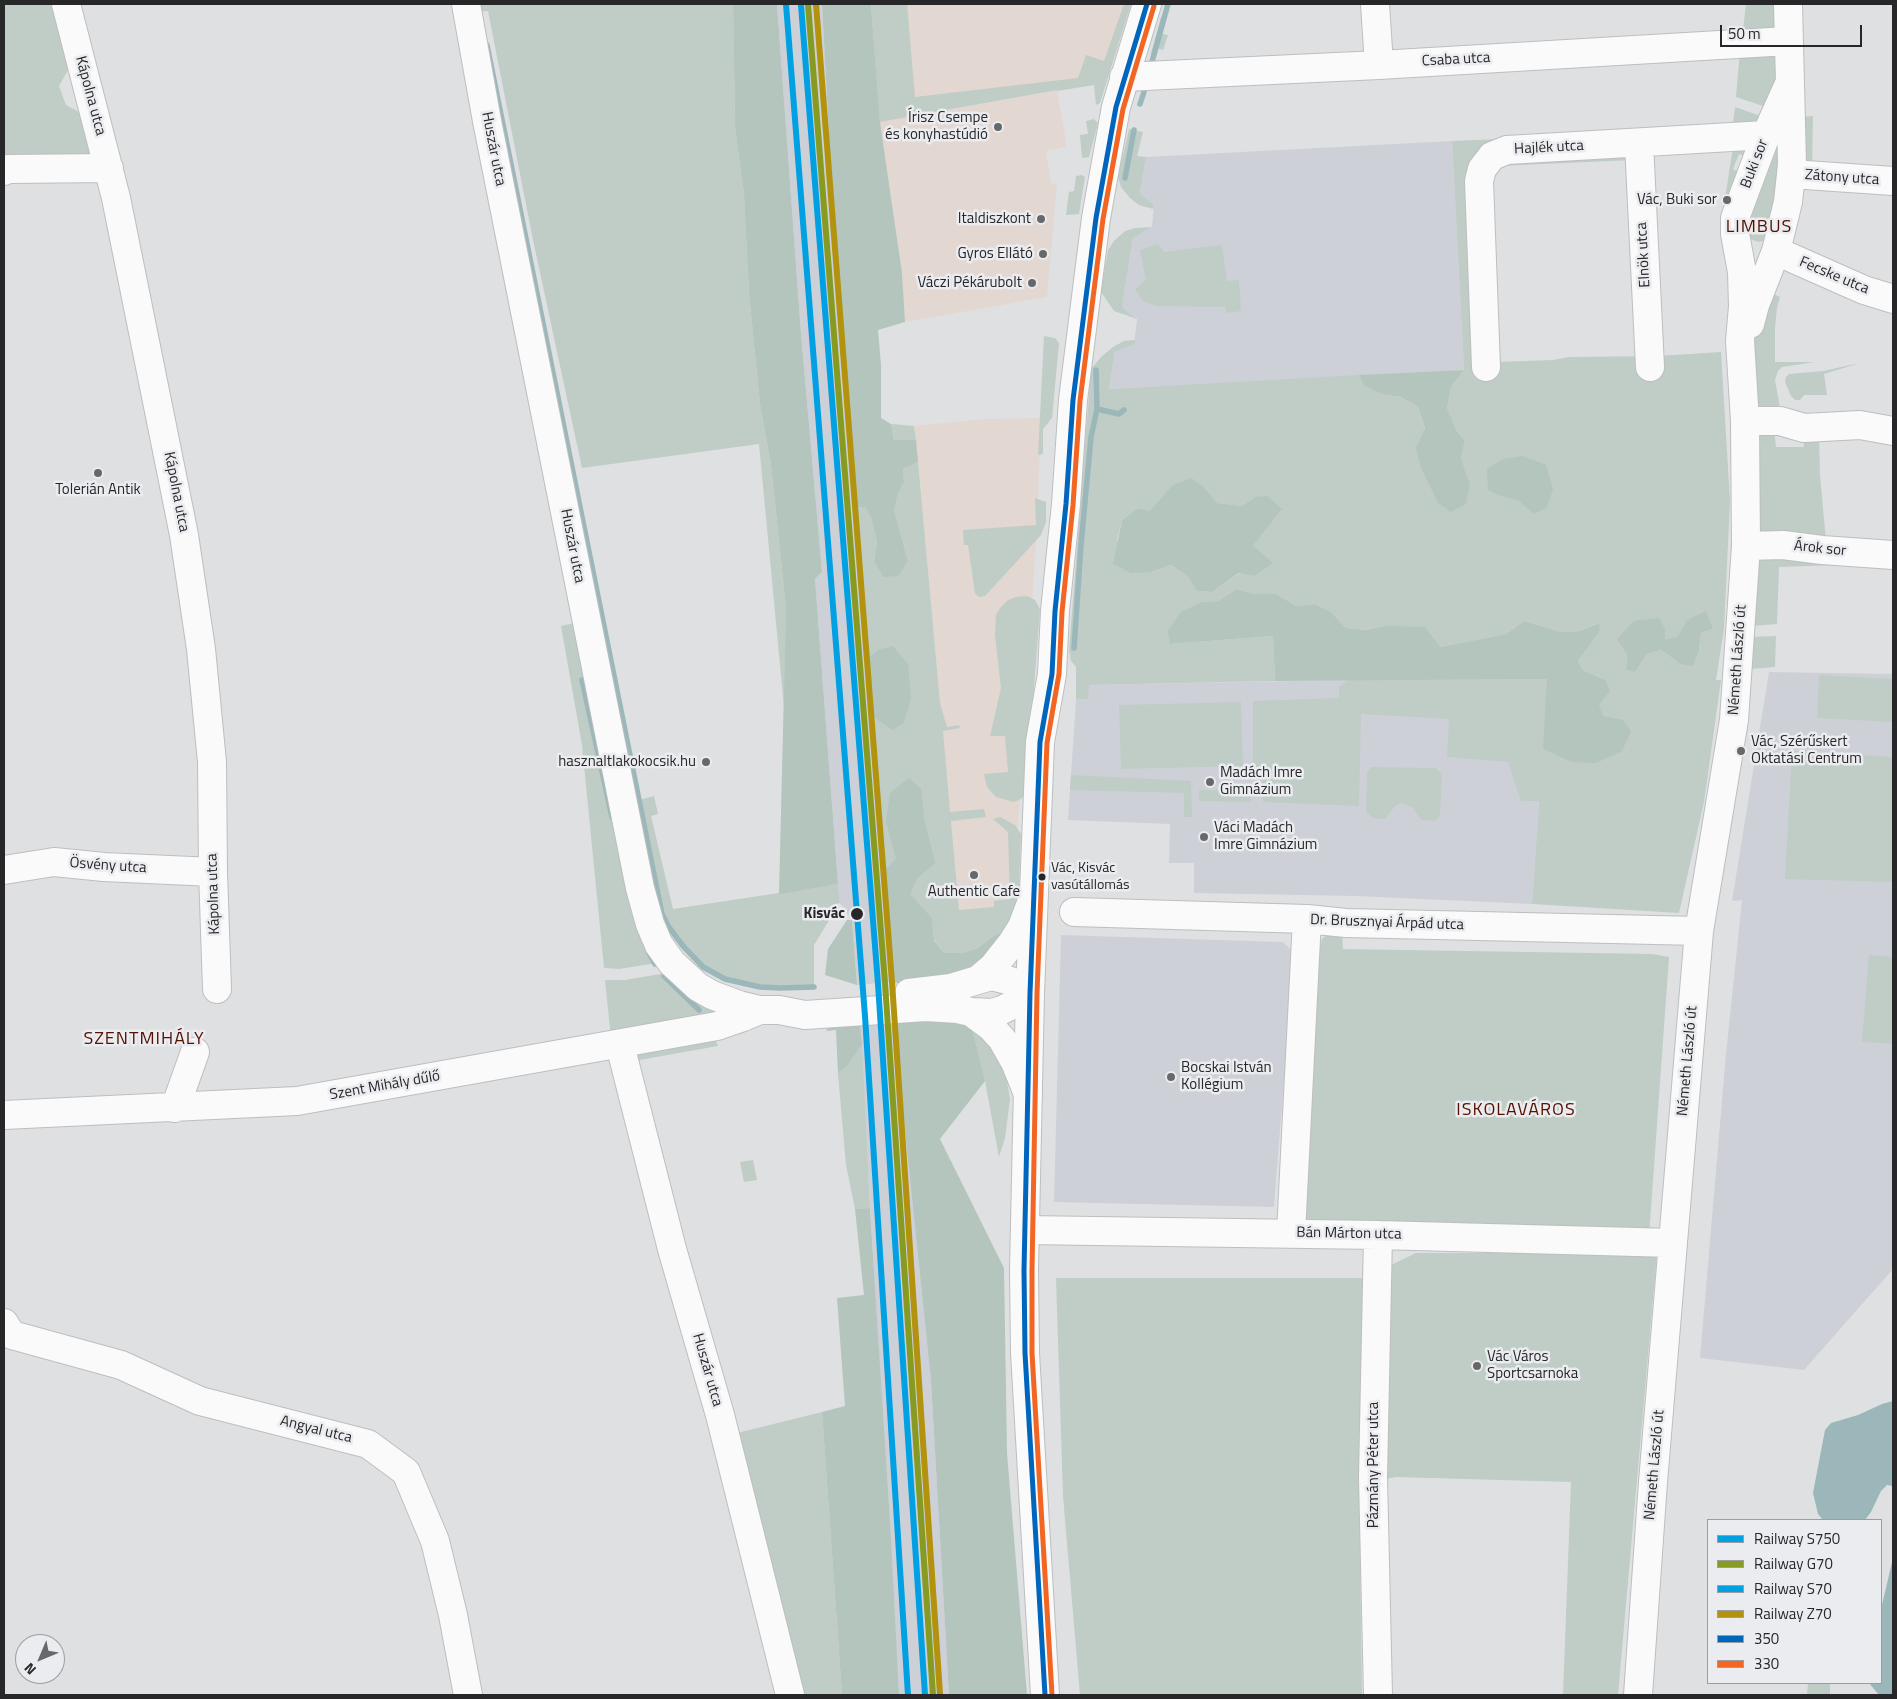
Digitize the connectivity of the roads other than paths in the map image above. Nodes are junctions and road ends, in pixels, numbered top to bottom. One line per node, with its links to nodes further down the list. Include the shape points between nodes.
1 (66, 4): 12 (street, Kápolna utca)
2 (466, 4): 35 (street, Huszár utca, via 638,879 650,924 672,963 698,987 725,1001)
3 (1147, 4): 8 (street)
4 (1375, 4): 7 (street)
5 (1788, 4): 6 (street, Buki sor)
6 (1788, 41): 7 (street, Csaba utca); 9 (street, Buki sor)
7 (1379, 65): 8 (street, Csaba utca)
8 (1124, 77): 28 (street, via 1100,189 1073,400 1054,611 1052,674 1040,742)
9 (1789, 84): 10 (street, Buki sor); 14 (street, Buki sor)
10 (1766, 135): 11 (street, Hajlék utca); 16 (street, Buki sor, via 1735,218)
11 (1639, 143): 20 (street, Hajlék utca, via 1506,150 1488,160 1479,181); 21 (street, Elnök utca)
12 (109, 168): 13 (street); 27 (street, Kápolna utca, via 184,535 201,649 212,762)
13 (4, 171)
14 (1791, 174): 15 (street, Zátony utca); 17 (street, Buki sor)
15 (1887, 186)
16 (1738, 246): 17 (street, via 1754,259); 19 (street, Buki sor, via 1743,298)
17 (1776, 251): 18 (street, Fecske utca, via 1864,290); 19 (street, Buki sor, via 1755,306)
18 (1893, 299)
19 (1742, 365): 22 (street, Buki sor)
20 (1486, 367)
21 (1650, 367)
22 (1745, 425): 23 (street, via 1780,421 1804,428 1860,425); 24 (street, Németh László út)
23 (1893, 431)
24 (1746, 546): 25 (street, Árok sor, via 1783,545); 31 (street, Németh László út, via 1734,720)
25 (1893, 555)
26 (4, 870): 27 (street, Ösvény utca, via 54,862)
27 (213, 872): 33 (street, Kápolna utca)
28 (1035, 894): 32 (street, Huszár utca, via 1012,943); 34 (street)
29 (1074, 912): 30 (street, Dr. Brusznyai Árpád utca)
30 (1307, 920): 31 (street, Dr. Brusznyai Árpád utca); 43 (street)
31 (1699, 931): 45 (street, Németh László út)
32 (980, 978): 34 (street, Huszár utca, via 1001,977); 35 (street, Huszár utca, via 939,990 820,1000)
33 (217, 989)
34 (1030, 993): 36 (street, Huszár utca, via 1002,1010); 39 (street)
35 (769, 1010): 36 (street, Huszár utca, via 805,1015 926,1007); 37 (street, Szent Mihály dűlő, via 717,1026)
36 (971, 1012): 39 (street, via 1002,1039)
37 (620, 1045): 40 (street, Szent Mihály dűlő, via 297,1101); 48 (street, Huszár utca, via 672,1249 720,1415)
38 (195, 1052): 40 (street)
39 (1028, 1094): 42 (street)
40 (175, 1108): 41 (street, Szent Mihály dűlő)
41 (4, 1115)
42 (1025, 1230): 43 (street, Bán Márton utca); 49 (street, via 1025,1353)
43 (1291, 1233): 44 (street, Bán Márton utca)
44 (1378, 1235): 45 (street, Bán Márton utca); 50 (street, Pázmány Péter utca, via 1373,1477)
45 (1673, 1243): 51 (street, Németh László út)
46 (4, 1323): 47 (street, Angyal utca, via 12,1335 121,1365 200,1401 368,1444 406,1472 435,1541)
47 (468, 1695)
48 (790, 1695)
49 (1045, 1695)
50 (1378, 1695)
51 (1638, 1695)

